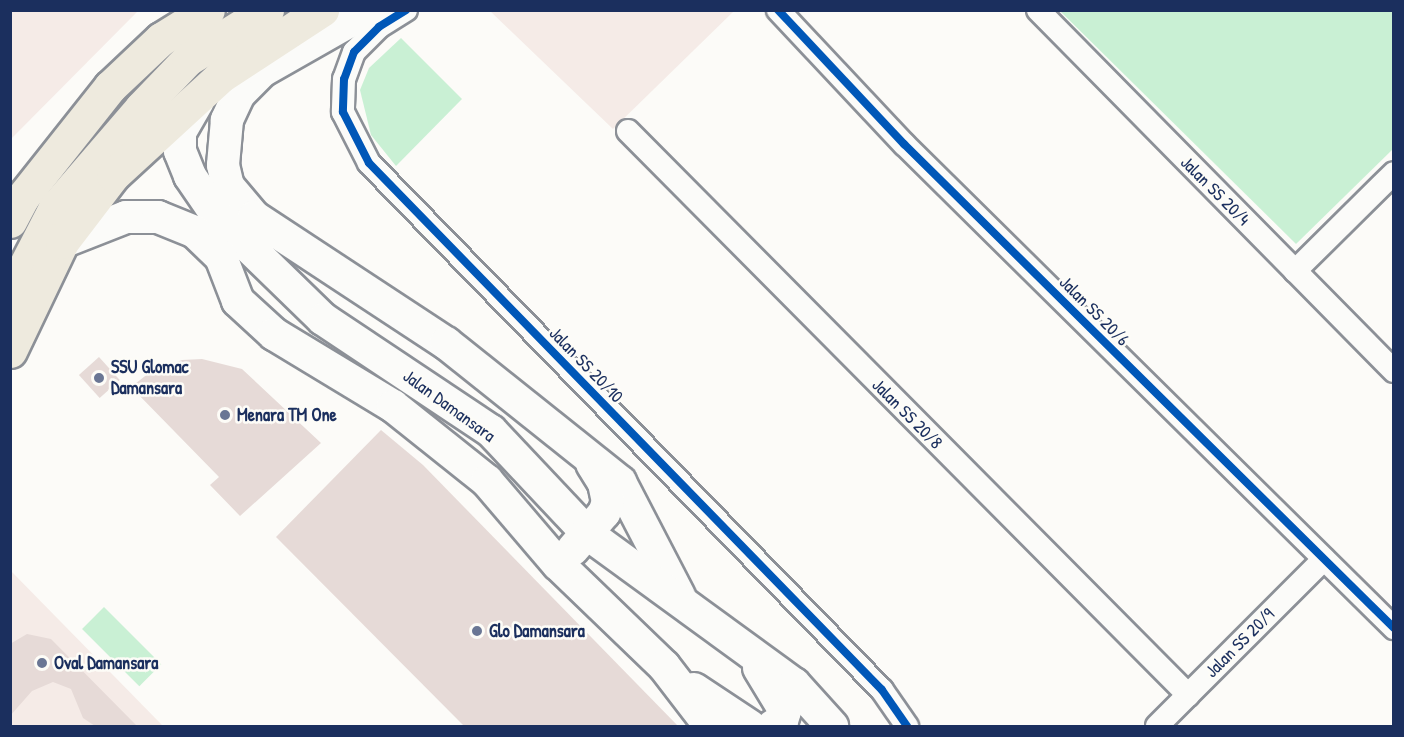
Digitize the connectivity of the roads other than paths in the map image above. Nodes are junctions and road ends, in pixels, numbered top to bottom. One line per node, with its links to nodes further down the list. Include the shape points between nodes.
1 (208, 10): 11 (highway, via 161,39 110,87 22,198)
2 (267, 10): 15 (highway, via 188,59 141,108 55,208)
3 (322, 10): 8 (highway)
4 (369, 10): 19 (main road, via 262,71 239,94 227,120 223,165 228,186 254,218 446,343)
5 (406, 10): 32 (street, Jalan SS 20/10, via 379,27 354,52 344,79 343,112 369,163 882,690)
6 (778, 10): 21 (street, Jalan SS 20/6, via 904,144)
7 (1038, 10): 14 (street, Jalan SS 20/4)
8 (221, 76): 12 (highway, via 113,175); 16 (main road, Jalan Damansara, via 188,111 180,132 180,151 190,176 218,217)
9 (628, 131): 27 (street, Jalan SS 20/8)
10 (1394, 173): 14 (street)
11 (10, 221)
12 (62, 242): 13 (main road, Jalan Damansara, via 126,217 158,217 195,232); 17 (highway)
13 (221, 257): 16 (main road, via 241,264 294,306); 22 (main road, Jalan Damansara, via 238,301 274,334 393,406 465,462)
14 (1295, 271): 18 (street, Jalan SS 20/4)
15 (10, 295)
16 (323, 319): 20 (main road, Jalan Damansara, via 491,431)
17 (10, 351)
18 (1394, 371)
19 (586, 455): 20 (main road, via 604,483 608,502); 23 (main road, via 629,494 643,533)
20 (588, 534): 22 (main road); 23 (main road, Jalan Damansara)
21 (1324, 559): 24 (street, Jalan SS 20/6); 27 (street, Jalan SS 20/9)
22 (558, 564): 26 (main road, Jalan Damansara)
23 (682, 603): 25 (main road, Jalan Damansara)
24 (1394, 628)
25 (735, 639): 30 (main road, via 781,700 785,711 782,721); 31 (main road, Jalan Damansara, via 794,684)
26 (664, 666): 28 (main road, Jalan Damansara); 29 (main road)
27 (1188, 695): 33 (street, Jalan SS 20/9)
28 (710, 726)
29 (750, 726)
30 (773, 726)
31 (832, 726)
32 (907, 726)
33 (1156, 726)

